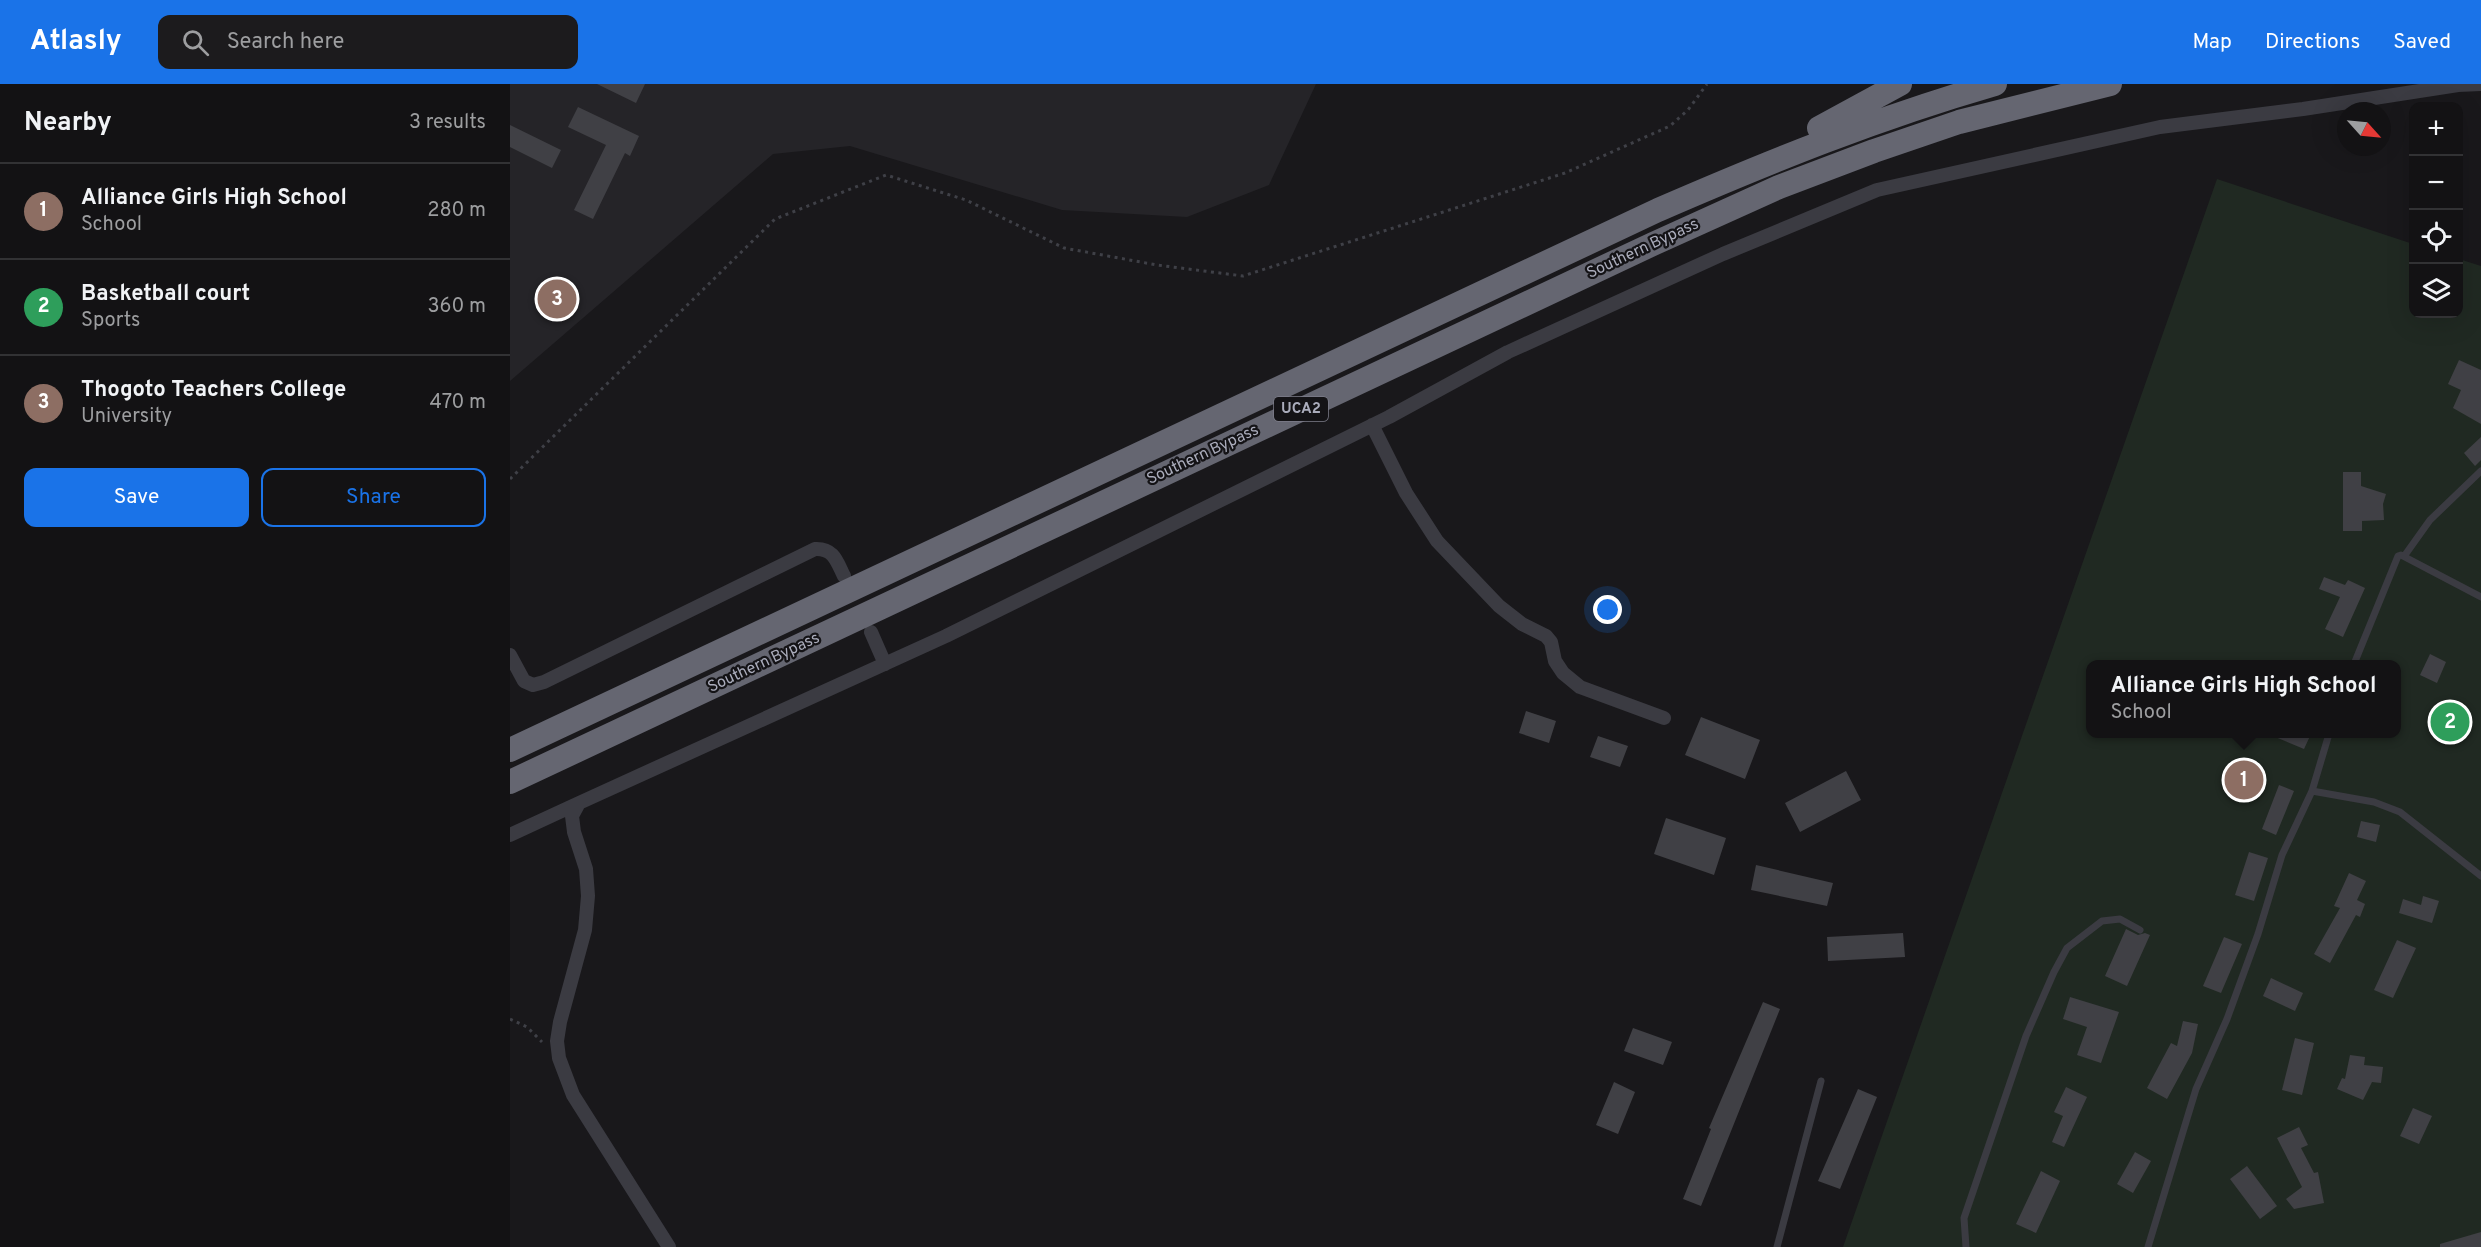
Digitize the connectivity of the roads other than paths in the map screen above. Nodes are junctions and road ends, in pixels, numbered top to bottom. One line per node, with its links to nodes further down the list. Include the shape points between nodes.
1 (1900, 84): 5 (highway)
2 (1995, 84): 5 (highway, Southern Bypass / UCA2, via 1864,125)
3 (2110, 84): 18 (highway, Southern Bypass / UCA2, via 1959,122 1779,187)
4 (2481, 84): 6 (street, via 2160,127 1877,190 1723,254 1508,352)
5 (1748, 171): 17 (highway, Southern Bypass / UCA2)
6 (1372, 425): 14 (street); 15 (street, via 1406,493 1437,541 1500,606 1522,624 1546,636 1563,673 1580,687)
7 (2481, 471): 8 (lane, via 2430,520)
8 (2405, 555): 10 (lane); 13 (lane, via 2398,556)
9 (844, 576): 12 (street, via 834,554 815,549 533,685 525,681)
10 (2481, 597)
11 (871, 632): 14 (street)
12 (510, 655)
13 (2356, 660)
14 (885, 664): 20 (street)
15 (1664, 718)
16 (2328, 738): 19 (lane)
17 (510, 750)
18 (510, 782)
19 (2312, 791): 22 (lane, via 2373,802 2400,812); 28 (lane, via 2282,855 2228,1019 2196,1089)
20 (579, 803): 21 (street); 25 (street, via 572,816 586,869 588,896 585,930 560,1022 559,1058 573,1095)
21 (510, 835)
22 (2481, 876)
23 (2140, 930): 27 (lane, via 2120,919 2102,921 2067,948 2026,1036 1964,1218)
24 (1821, 1081): 26 (lane)
25 (669, 1247)
26 (1777, 1247)
27 (1966, 1247)
28 (2148, 1247)

